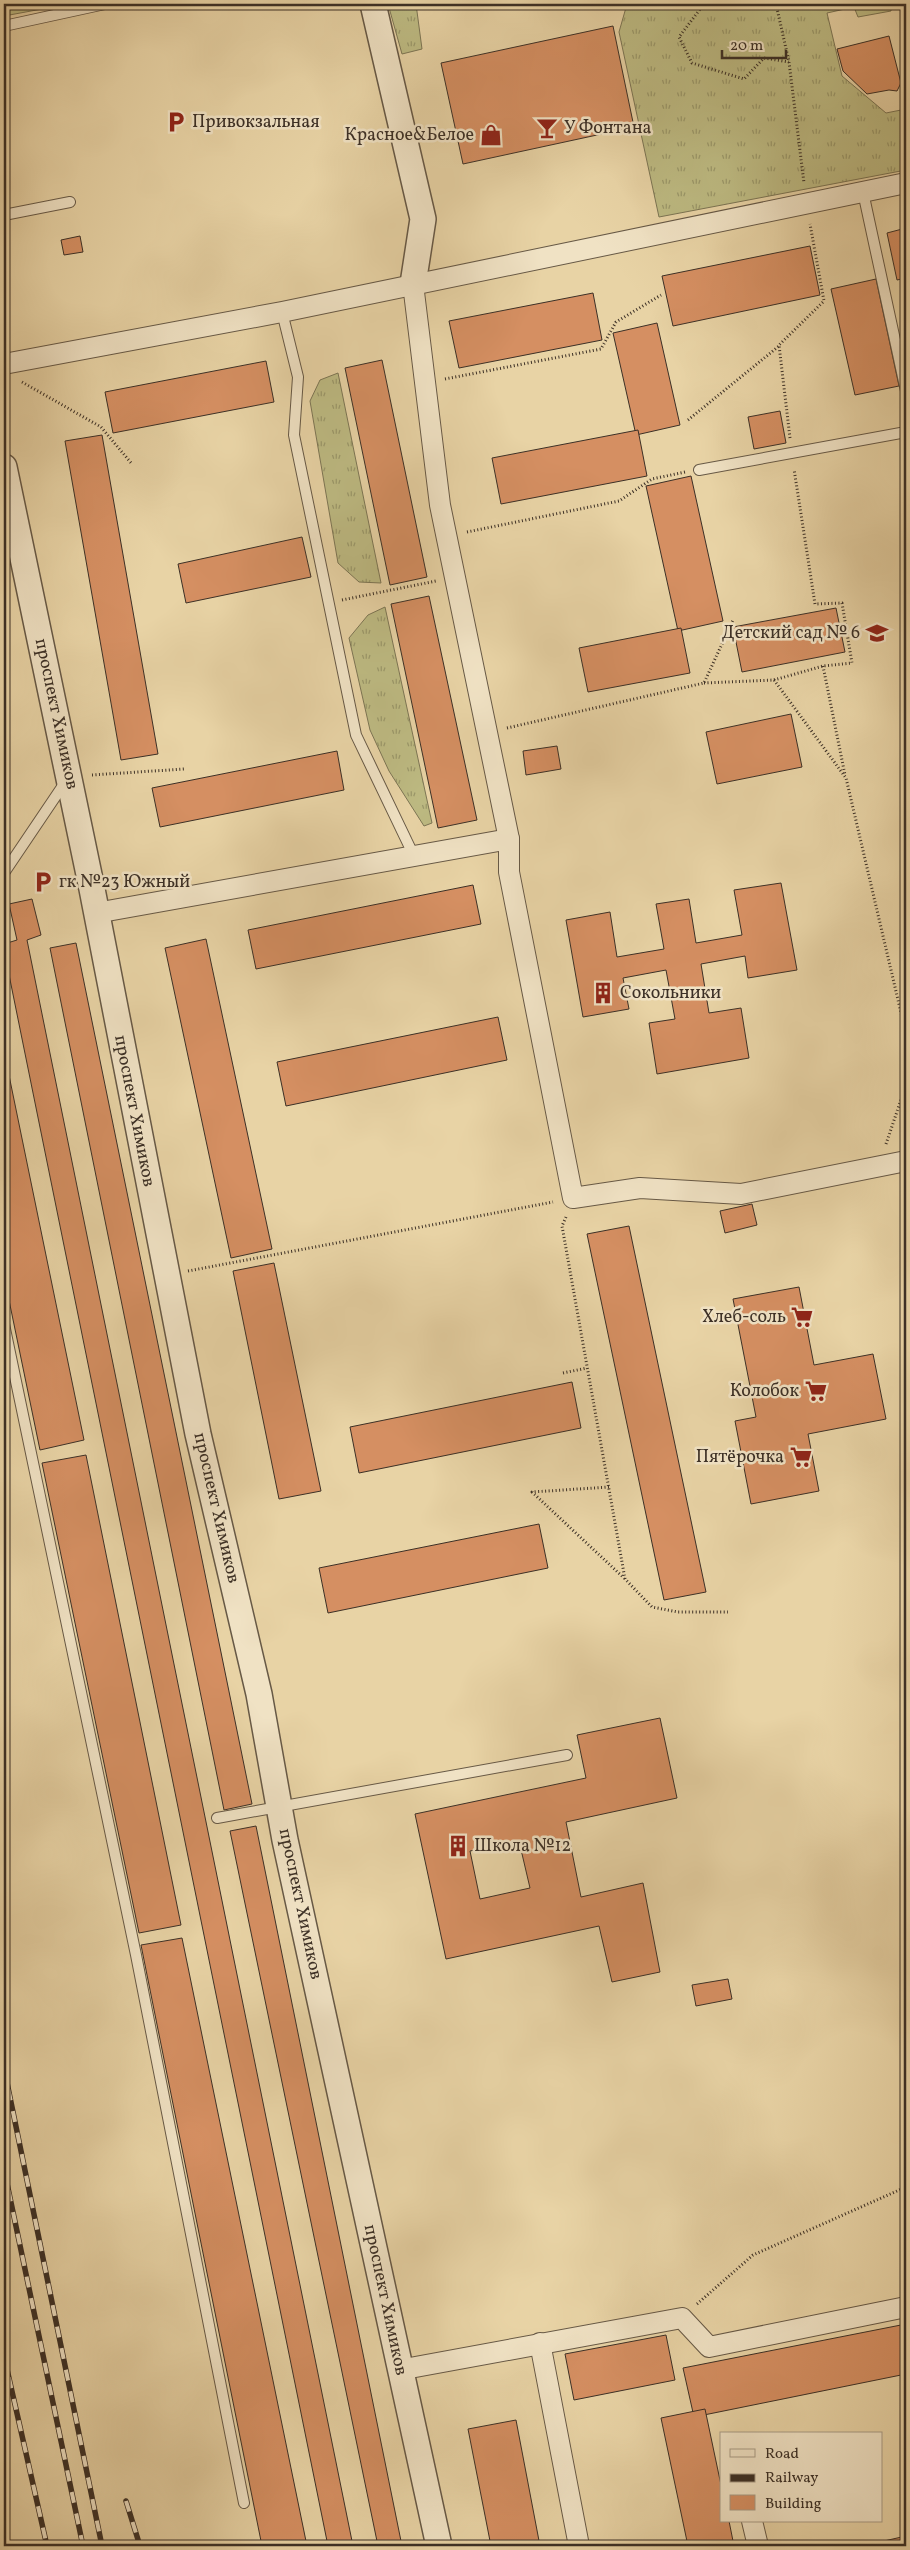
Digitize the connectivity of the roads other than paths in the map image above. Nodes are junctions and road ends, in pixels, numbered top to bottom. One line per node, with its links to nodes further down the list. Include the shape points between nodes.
1 (105, 4): 3 (lane)
2 (374, 4): 8 (street, via 423,220)
3 (4, 26)
4 (906, 183): 5 (street)
5 (863, 192): 8 (street); 11 (lane)
6 (70, 202): 7 (lane)
7 (4, 215)
8 (413, 284): 9 (street); 16 (street, via 440,505)
9 (282, 312): 10 (street); 17 (lane, via 298,377 294,434 356,735)
10 (4, 364)
11 (906, 391)
12 (906, 432): 14 (lane)
13 (4, 467): 15 (street, проспект Химиков)
14 (699, 470)
15 (69, 777): 18 (lane); 19 (street, проспект Химиков)
16 (509, 839): 17 (street); 20 (street, via 510,872 573,1198 640,1188 741,1194)
17 (414, 856): 19 (street)
18 (4, 873)
19 (96, 913): 23 (street, проспект Химиков, via 198,1434 259,1694)
20 (906, 1161)
21 (4, 1324): 28 (lane, via 138,1965)
22 (567, 1755): 23 (lane)
23 (279, 1806): 24 (lane); 27 (street, проспект Химиков)
24 (217, 1818)
25 (906, 2307): 26 (street, via 709,2347 682,2318)
26 (540, 2343): 27 (street); 31 (street)
27 (399, 2370): 30 (street, проспект Химиков)
28 (244, 2503)
29 (752, 2522): 32 (street)
30 (438, 2546)
31 (580, 2546)
32 (758, 2546)

